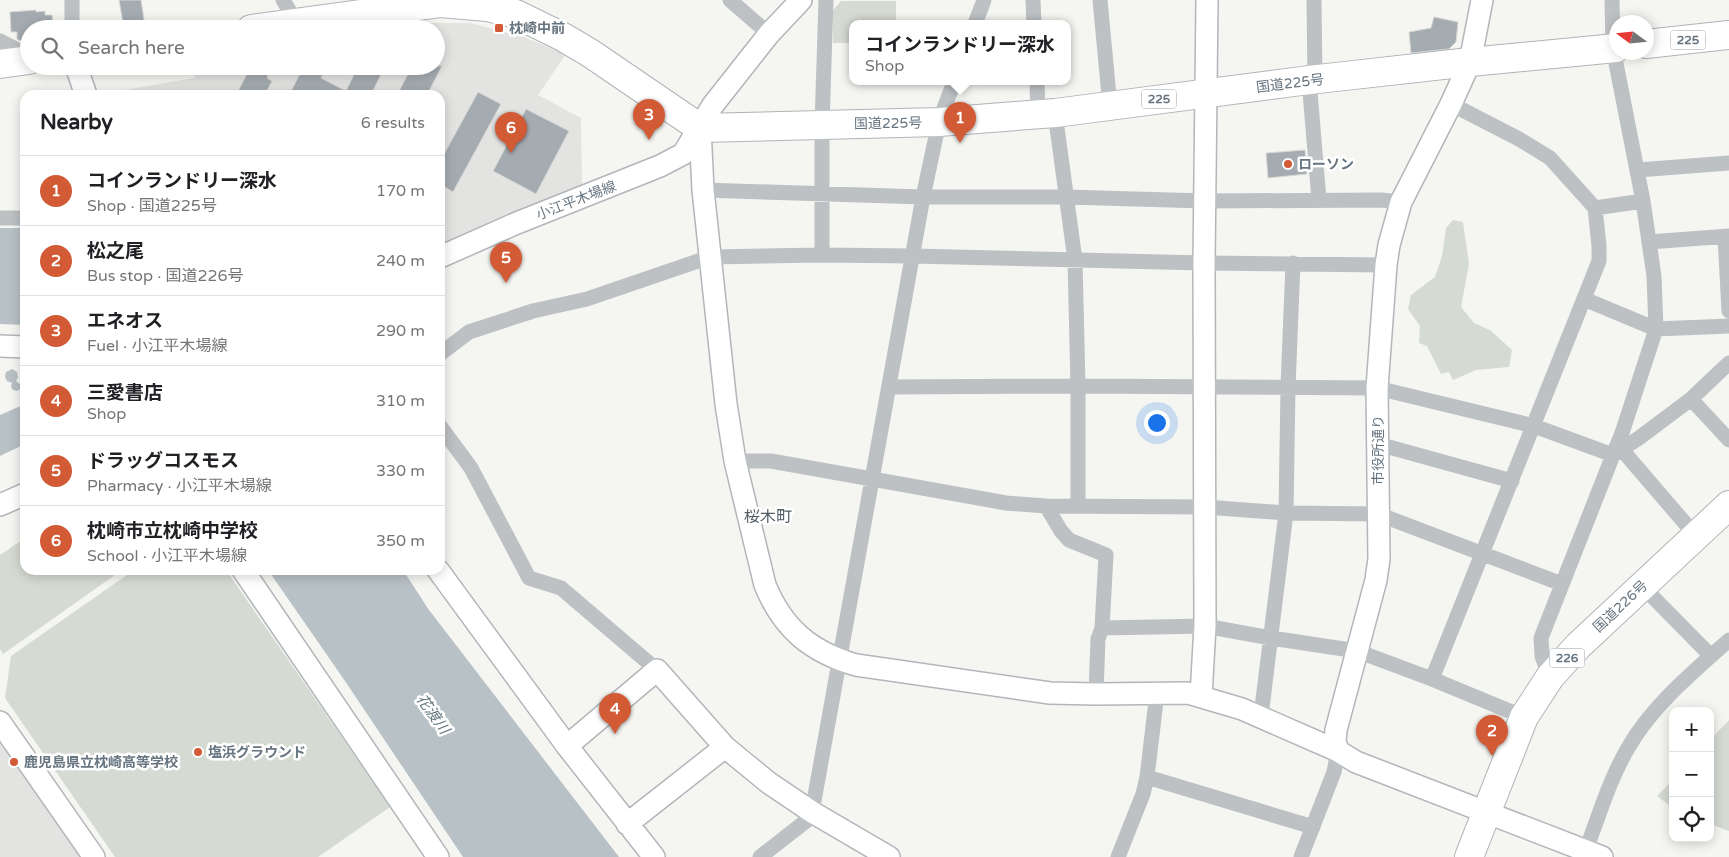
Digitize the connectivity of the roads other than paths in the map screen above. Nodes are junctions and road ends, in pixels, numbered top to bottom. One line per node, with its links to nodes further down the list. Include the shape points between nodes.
1 (72, 0): 15 (street)
2 (730, 0): 19 (street)
3 (801, 0): 19 (street, 小江平木場線)
4 (826, 0): 39 (street)
5 (984, 0): 17 (street)
6 (1033, 0): 18 (street)
7 (1100, 0): 36 (street)
8 (1208, 0): 34 (street)
9 (1314, 0): 30 (street)
10 (1482, 0): 27 (street, 市役所通り)
11 (1612, 0): 14 (street)
12 (441, 1): 13 (highway); 40 (highway, via 487,7 539,24 590,53)
13 (290, 11): 16 (highway)
14 (1613, 15)
15 (72, 20)
16 (270, 20)
17 (976, 20)
18 (1034, 20)
19 (769, 34): 40 (street, 小江平木場線, via 713,105)
20 (1729, 35): 22 (highway, 225)
21 (0, 41): 24 (street)
22 (1654, 43)
23 (1609, 49): 27 (highway, 国道225号 / 225)
24 (20, 51)
25 (1617, 60): 42 (street)
26 (20, 61): 28 (highway)
27 (1470, 62): 30 (highway, 国道225号 / 225); 35 (street, 市役所通り)
28 (0, 64)
29 (79, 75): 33 (street)
30 (1312, 80): 34 (highway, 国道225号 / 225); 47 (street)
31 (953, 85): 38 (street)
32 (1038, 85): 37 (street)
33 (84, 90)
34 (1206, 92): 36 (highway, 国道225号 / 225); 48 (street)
35 (1451, 104): 50 (street, 市役所通り); 51 (street, via 1550,158)
36 (1110, 106): 37 (highway, 国道225号 / 225)
37 (1046, 114): 38 (highway, 国道225号 / 225); 46 (street)
38 (939, 122): 39 (highway, 国道225号 / 225); 45 (street)
39 (822, 125): 40 (highway, 国道225号 / 225); 44 (street)
40 (700, 128): 43 (street); 56 (street, 小江平木場線, via 683,154 660,166)
41 (1729, 163): 42 (street)
42 (1638, 170): 49 (street)
43 (703, 190): 44 (street); 58 (street)
44 (821, 194): 45 (street); 57 (street)
45 (923, 197): 46 (street); 59 (street)
46 (1066, 197): 48 (street); 60 (street)
47 (1319, 200): 48 (street); 50 (street)
48 (1205, 201): 61 (street)
49 (1643, 201): 51 (street); 55 (street)
50 (1401, 202): 63 (street, 市役所通り)
51 (1596, 208): 64 (street, via 1598,261)
52 (0, 218): 53 (street)
53 (20, 218)
54 (1727, 236): 55 (street); 65 (street)
55 (1649, 242): 67 (street)
56 (445, 255)
57 (822, 255): 58 (street); 59 (street)
58 (710, 256): 70 (street, via 587,299 469,332); 83 (street)
59 (913, 256): 60 (street); 74 (street)
60 (1074, 260): 61 (street); 72 (street)
61 (1204, 263): 62 (street); 75 (street)
62 (1293, 263): 63 (street); 73 (street)
63 (1386, 265): 76 (street, 市役所通り)
64 (1584, 300): 67 (street); 78 (street)
65 (1729, 311)
66 (1729, 326): 67 (street)
67 (1656, 329): 82 (street)
68 (0, 346): 69 (street)
69 (20, 347)
70 (445, 350)
71 (1729, 363): 77 (street)
72 (1078, 386): 74 (street); 75 (street); 89 (street)
73 (1288, 386): 75 (street); 76 (street); 92 (street)
74 (889, 387): 84 (street)
75 (1204, 387): 90 (street)
76 (1377, 388): 78 (street); 81 (street, 市役所通り)
77 (1691, 399): 80 (street); 82 (street)
78 (1534, 426): 82 (street); 85 (street)
79 (445, 433): 107 (street, via 471,468 529,578 561,588)
80 (1729, 440)
81 (1378, 444): 85 (street); 93 (street, 市役所通り)
82 (1618, 453): 94 (street); 98 (street)
83 (735, 460): 84 (street, via 771,461); 106 (street, via 772,603 796,633 819,651)
84 (872, 480): 88 (street, via 1006,503); 106 (street)
85 (1512, 481): 95 (street)
86 (20, 496): 87 (street)
87 (0, 505)
88 (1046, 506): 89 (street); 101 (street, via 1070,540 1106,555)
89 (1078, 506): 90 (street)
90 (1205, 507): 92 (street); 100 (street)
91 (1728, 509): 94 (highway, 国道226号 / 226)
92 (1286, 513): 93 (street); 102 (street)
93 (1378, 514): 95 (street); 104 (street, 市役所通り, via 1378,566)
94 (1696, 536): 99 (highway, 国道226号 / 226)
95 (1483, 553): 98 (street); 109 (street)
96 (246, 575): 126 (street)
97 (442, 575): 116 (street)
98 (1562, 584): 108 (street, via 1542,638 1542,656)
99 (1642, 586): 105 (street); 108 (highway, 国道226号 / 226)
100 (1205, 626): 101 (street); 102 (street); 112 (street)
101 (1102, 628): 111 (street, via 1098,639)
102 (1272, 638): 104 (street); 113 (street)
103 (1729, 640): 105 (street)
104 (1357, 651): 109 (street); 118 (street, 市役所通り, via 1336,730)
105 (1711, 656): 124 (street, via 1655,712 1629,747 1611,782)
106 (839, 660): 111 (street, via 1050,693); 121 (street)
107 (657, 670): 116 (street); 117 (street)
108 (1550, 677): 114 (highway, 国道226号 / 226)
109 (1432, 679): 114 (street)
110 (1157, 693): 111 (street); 112 (street); 119 (street)
111 (1096, 694)
112 (1201, 696): 113 (street)
113 (1261, 716): 118 (street)
114 (1524, 717): 120 (highway, 国道226号 / 226)
115 (0, 722): 125 (street)
116 (567, 746): 122 (street)
117 (725, 747): 121 (street, via 769,783); 122 (street)
118 (1338, 752): 120 (street, via 1356,762); 123 (street, via 1334,772)
119 (1147, 777): 123 (street); 130 (street)
120 (1487, 812): 124 (street); 132 (highway, 国道226号 / 226)
121 (814, 813): 128 (street); 129 (street)
122 (627, 824): 127 (street)
123 (1313, 827): 131 (street)
124 (1590, 855)
125 (94, 857)
126 (438, 857)
127 (654, 857)
128 (760, 857)
129 (889, 857)
130 (1118, 857)
131 (1301, 857)
132 (1469, 857)

